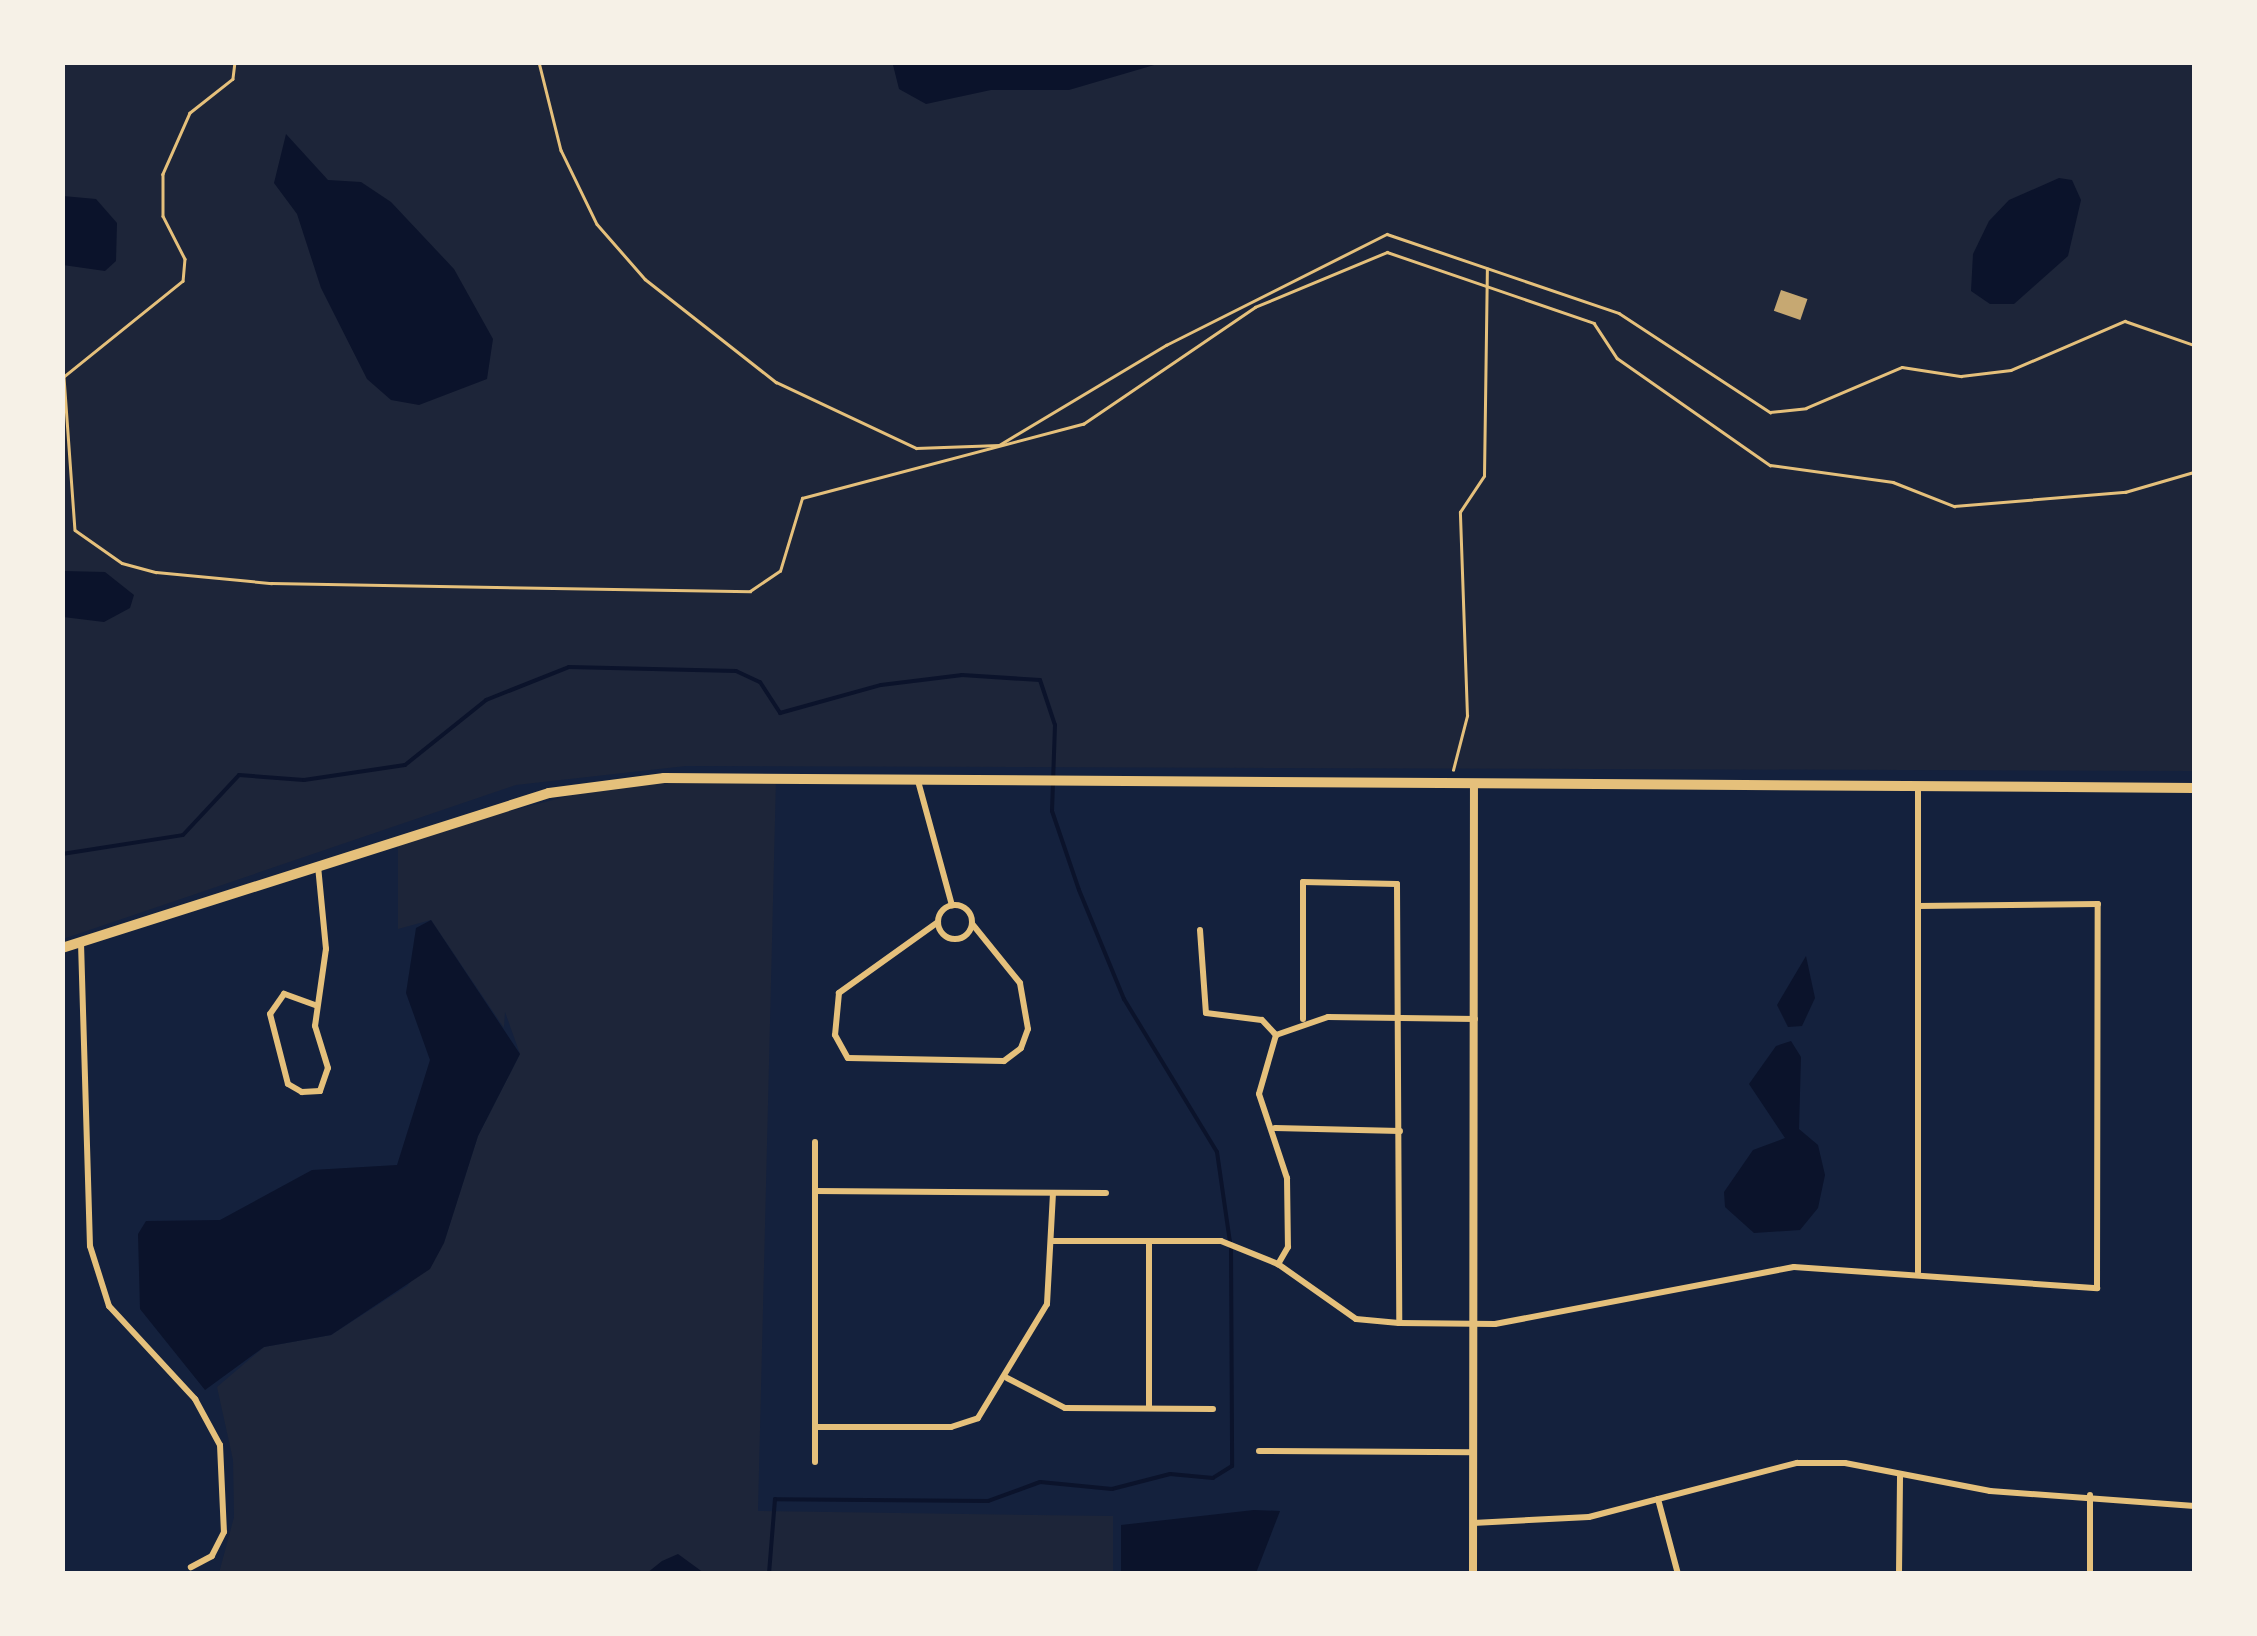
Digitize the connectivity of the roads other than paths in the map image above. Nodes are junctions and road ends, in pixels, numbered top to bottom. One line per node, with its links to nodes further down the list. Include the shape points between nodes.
1 (918, 780): 2 (main road); 5 (main road, via 664,778 549,793); 6 (street)
2 (1474, 783): 3 (main road); 15 (street)
3 (1918, 785): 4 (main road); 7 (street)
4 (2191, 788)
5 (318, 865): 11 (main road); 13 (street, via 326,949)
6 (952, 905): 8 (street); 9 (street, via 968,910)
7 (1918, 906): 27 (street); 27 (street, via 2098,904 2097,1288)
8 (938, 922): 9 (street, via 956,940); 9 (street, via 839,993 835,1035 848,1058 1004,1061 1022,1048 1028,1029 1020,983)
9 (972, 925)
10 (1200, 930): 17 (street, via 1206,1013 1262,1020)
11 (82, 942): 12 (main road); 42 (street, via 90,1246 109,1306 195,1398 220,1445 224,1532 212,1556)
12 (62, 948)
13 (315, 1005): 13 (street, via 326,1084 302,1092 288,1084 270,1014 284,994)
14 (1303, 1019): 16 (street); 16 (street, via 1303,882 1396,884); 17 (street)
15 (1475, 1019): 16 (street); 28 (street)
16 (1402, 1020): 19 (street)
17 (1276, 1035): 18 (street, via 1259,1094)
18 (1274, 1128): 19 (street); 26 (street, via 1291,1219)
19 (1400, 1130): 29 (street)
20 (815, 1142): 21 (street)
21 (815, 1191): 23 (street); 33 (street)
22 (1106, 1193): 23 (street)
23 (1053, 1194): 24 (street)
24 (1052, 1241): 25 (street); 30 (street, via 1047,1304)
25 (1148, 1241): 26 (street, via 1221,1241); 31 (street)
26 (1278, 1264): 29 (street, via 1356,1319)
27 (1918, 1272): 28 (street, via 1776,1268)
28 (1474, 1322): 29 (street); 35 (street)
29 (1400, 1323)
30 (1007, 1378): 31 (street, via 1066,1408); 33 (street, via 966,1425)
31 (1149, 1406): 32 (street)
32 (1212, 1410)
33 (815, 1427): 36 (street)
34 (1259, 1451): 35 (street)
35 (1474, 1452): 41 (street)
36 (816, 1462)
37 (1900, 1474): 38 (street, via 1990,1491); 39 (street, via 1797,1463); 45 (street)
38 (2090, 1495): 40 (street); 46 (street)
39 (1658, 1499): 41 (street, via 1589,1516); 44 (street)
40 (2191, 1506)
41 (1473, 1523): 43 (street)
42 (191, 1568)
43 (1473, 1574)
44 (1678, 1574)
45 (1900, 1574)
46 (2090, 1574)

